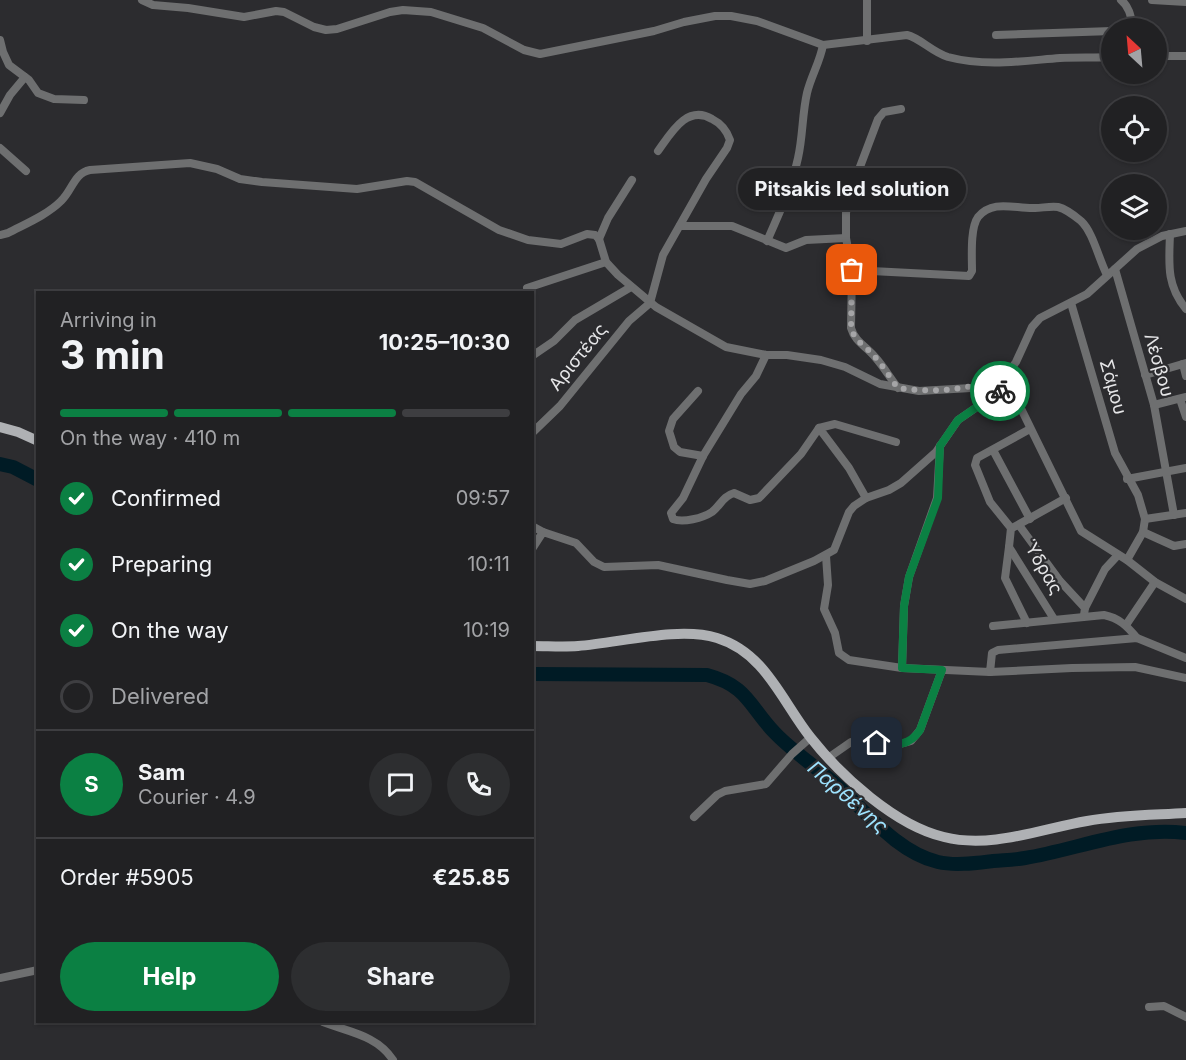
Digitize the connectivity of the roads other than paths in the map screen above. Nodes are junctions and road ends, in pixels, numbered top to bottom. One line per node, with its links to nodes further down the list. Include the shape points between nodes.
1 (142, 0): 11 (street, via 153,5 244,17 284,12 326,30 390,12 430,12 483,28 524,51 540,54 715,16 757,21)
2 (867, 0): 10 (street)
3 (1121, 0): 6 (street)
4 (1152, 0): 5 (street)
5 (1186, 2)
6 (1132, 18)
7 (1101, 31): 8 (street)
8 (996, 35)
9 (0, 40): 15 (street, via 9,65)
10 (867, 41): 11 (street); 14 (street, via 907,35 949,57 989,62)
11 (823, 45): 29 (street, via 802,113 798,158)
12 (1167, 56): 13 (street)
13 (1186, 56)
14 (1101, 57)
15 (25, 77): 16 (street, via 38,93 48,98); 18 (street)
16 (84, 100)
17 (901, 109): 27 (street, via 884,112 876,124 849,196)
18 (0, 113)
19 (0, 148): 21 (street)
20 (658, 151): 23 (street, via 685,118 692,115 709,117 730,140)
21 (26, 171)
22 (632, 180): 28 (street)
23 (680, 226): 29 (street, via 732,226); 36 (street, via 661,262)
24 (1186, 231): 25 (street)
25 (1170, 234): 31 (street, via 1137,249); 38 (street, via 1169,274)
26 (0, 235): 28 (street, via 62,200 83,171 190,163 262,182 357,189 411,182 499,230 528,240 561,244 587,234)
27 (846, 238): 29 (street, via 806,240 786,248); 32 (street)
28 (598, 239): 30 (street)
29 (767, 241)
30 (606, 262): 34 (street); 35 (street)
31 (1115, 269): 33 (street); 42 (street, Λέσβου)
32 (852, 270): 33 (street, via 965,278 972,271 976,219 989,208 1005,205 1057,207 1072,214 1088,230); 46 (street, via 853,335 874,355)
33 (1107, 275): 37 (street)
34 (631, 287): 36 (street); 39 (street, via 575,320)
35 (527, 288)
36 (650, 303): 40 (street, via 726,346); 54 (street, Αριστέας, via 629,321)
37 (1071, 303): 43 (street, via 1036,322); 62 (street, Σάμου, via 1115,453)
38 (1186, 309)
39 (534, 355)
40 (766, 355): 46 (street, via 831,363); 59 (street)
41 (1185, 363): 42 (street); 44 (street)
42 (1146, 375): 49 (street, Λέσβου)
43 (1005, 376): 45 (street); 46 (street, via 971,388)
44 (1186, 376)
45 (1010, 385): 53 (street); 57 (street, via 958,420)
46 (898, 388)
47 (698, 391): 59 (street, via 673,419 669,431 680,452)
48 (1183, 398): 49 (street); 50 (street)
49 (1154, 405): 61 (street, Λέσβου)
50 (1186, 417)
51 (0, 427): 55 (main road)
52 (819, 428): 56 (street, via 835,424); 59 (street, via 801,454 759,498 750,500 729,494 712,512 675,520 671,513 683,498); 63 (street)
53 (1030, 429): 58 (street, Ύδρας); 64 (street)
54 (534, 432)
55 (36, 440)
56 (896, 442)
57 (940, 446): 63 (street, via 901,483); 88 (street, via 938,498 909,577 904,606)
58 (993, 450): 67 (street, Ύδρας); 70 (street, Ύδρας, via 977,458 975,465 990,502)
59 (703, 456)
60 (1186, 468): 61 (street)
61 (1166, 471): 62 (street); 66 (street, Λέσβου)
62 (1127, 478): 68 (street, Σάμου, via 1138,495)
63 (866, 498): 76 (street, via 849,512 836,547)
64 (1066, 498): 67 (street, Ύδρας); 77 (street, via 1081,531)
65 (1186, 513): 66 (street)
66 (1174, 514): 68 (street)
67 (1030, 519): 70 (street, Ύδρας)
68 (1144, 519): 72 (street)
69 (534, 527): 71 (street)
70 (1015, 527): 75 (street, Ύδρας); 80 (street)
71 (543, 532): 74 (street); 76 (street, via 576,543 604,567 658,565 750,584)
72 (1143, 532): 73 (street, via 1174,546); 77 (street)
73 (1186, 544)
74 (534, 546)
75 (1009, 547): 81 (street, Ύδρας); 82 (street, via 1005,578)
76 (826, 556): 88 (street, via 828,585 824,609 839,653 849,660)
77 (1122, 557): 78 (street); 80 (street, via 1105,569)
78 (1155, 582): 79 (street); 83 (street)
79 (1186, 599)
80 (1085, 611): 81 (street, Ύδρας); 83 (street, Ύδρας)
81 (1054, 619): 82 (street)
82 (1027, 623): 84 (street)
83 (1126, 625): 85 (street, Ύδρας)
84 (993, 626)
85 (1137, 638): 87 (street); 90 (street, via 998,650 992,653)
86 (534, 646): 92 (main road, via 576,646 682,635 704,635 725,641 746,651 765,671)
87 (1186, 658)
88 (902, 668): 89 (street)
89 (942, 670): 90 (street); 93 (street, via 920,730 911,741 897,745 851,742)
90 (990, 672): 91 (street, via 1135,667)
91 (1186, 678)
92 (807, 740): 93 (main road); 95 (street, via 766,784 725,791)
93 (828, 758): 94 (main road, via 896,816 932,834 958,840 999,839 1108,818)
94 (1186, 813)
95 (694, 817)
96 (36, 970): 97 (street)
97 (0, 978)
98 (1149, 1007): 99 (street, via 1164,1006)
99 (1186, 1017)
100 (326, 1023): 101 (street, via 372,1040)
101 (393, 1060)

